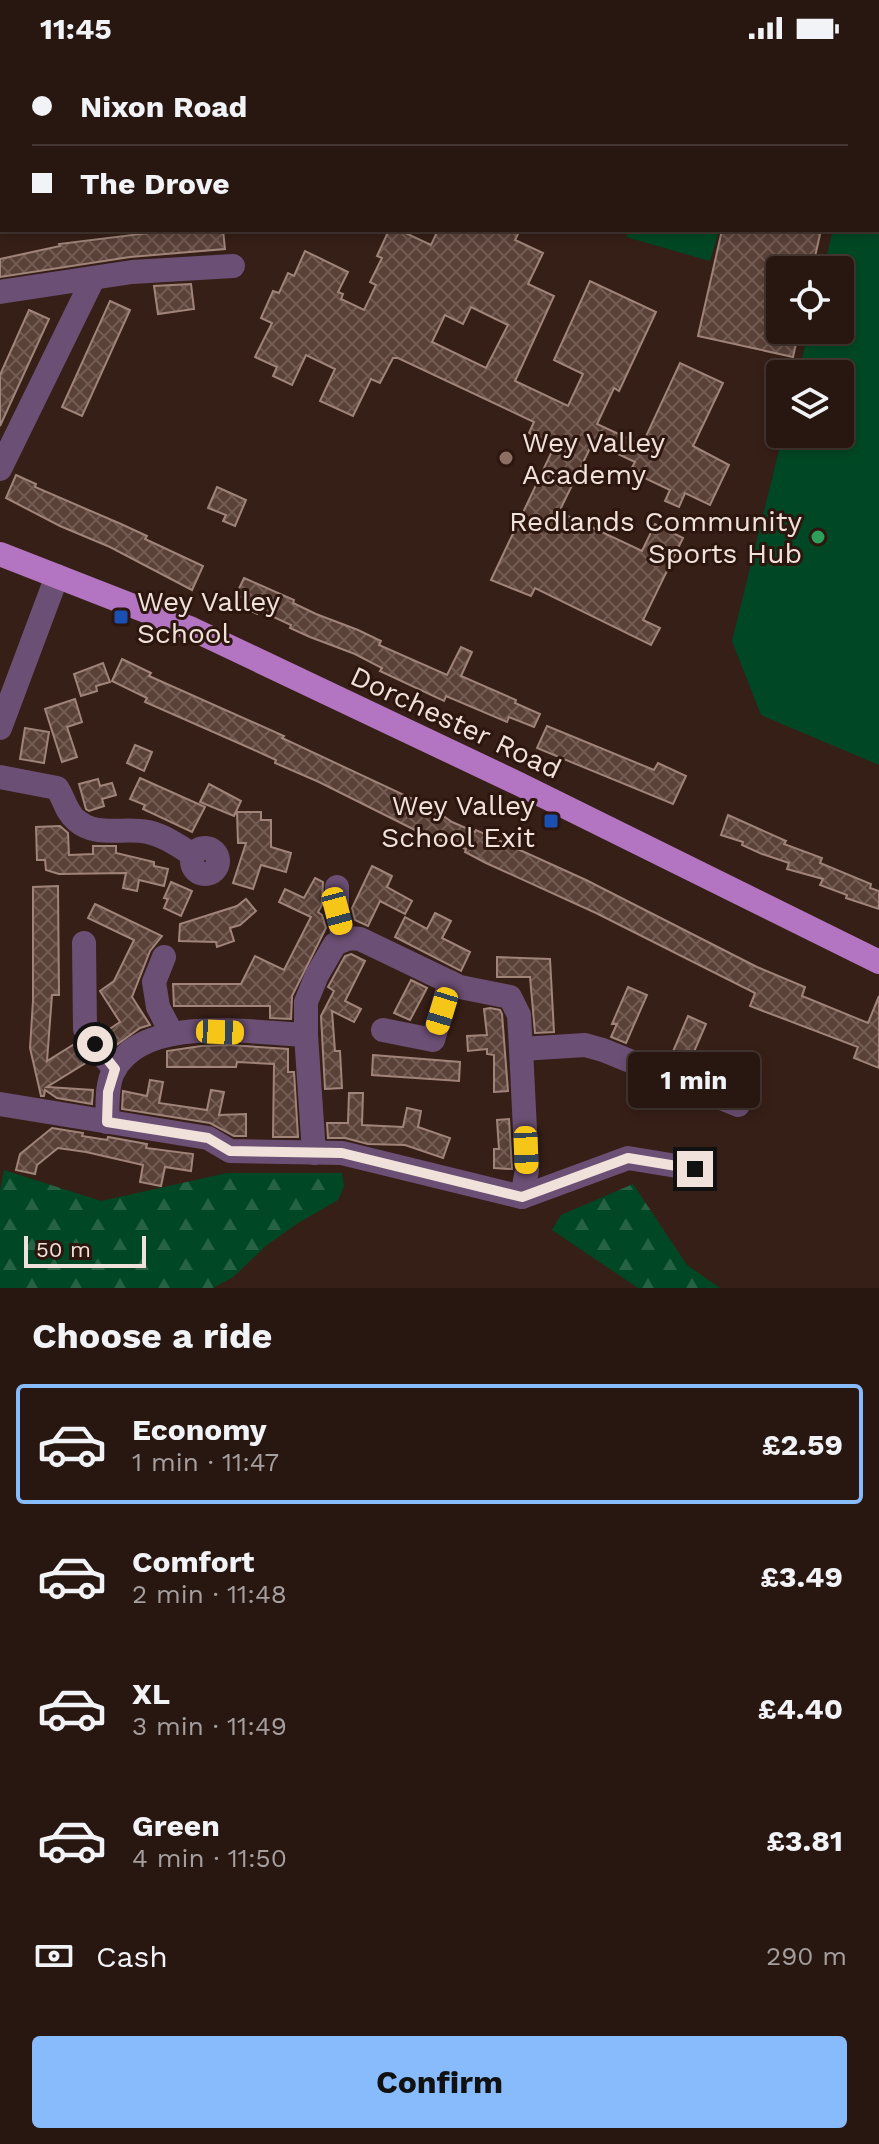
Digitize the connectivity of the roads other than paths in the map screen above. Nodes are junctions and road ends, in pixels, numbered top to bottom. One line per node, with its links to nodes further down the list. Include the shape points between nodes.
1 (233, 266): 2 (street)
2 (93, 279): 3 (street); 4 (street)
3 (0, 292)
4 (0, 469)
5 (0, 554): 6 (main road, Dorchester Road)
6 (57, 576): 7 (street); 14 (main road, Dorchester Road, via 192,629)
7 (0, 728)
8 (0, 777): 9 (street, via 57,788 70,814 86,827 157,834)
9 (193, 855)
10 (337, 887): 11 (street)
11 (344, 940): 15 (street, via 360,939); 18 (street, via 335,944 306,1002)
12 (84, 943): 20 (street, via 85,1029)
13 (164, 957): 17 (street, via 154,982 158,1007)
14 (879, 962)
15 (450, 982): 16 (street, via 433,1040); 19 (street, via 510,997 519,1015)
16 (383, 1030)
17 (172, 1034): 18 (street); 20 (street, via 142,1044)
18 (306, 1035): 24 (street)
19 (521, 1049): 22 (street, via 585,1045); 26 (street, via 527,1170)
20 (115, 1069): 23 (street)
21 (0, 1104): 23 (street)
22 (738, 1105)
23 (107, 1122): 24 (street, via 208,1138 230,1151)
24 (314, 1153): 26 (street, via 342,1153)
25 (695, 1169): 26 (street, via 628,1158)
26 (522, 1197)

